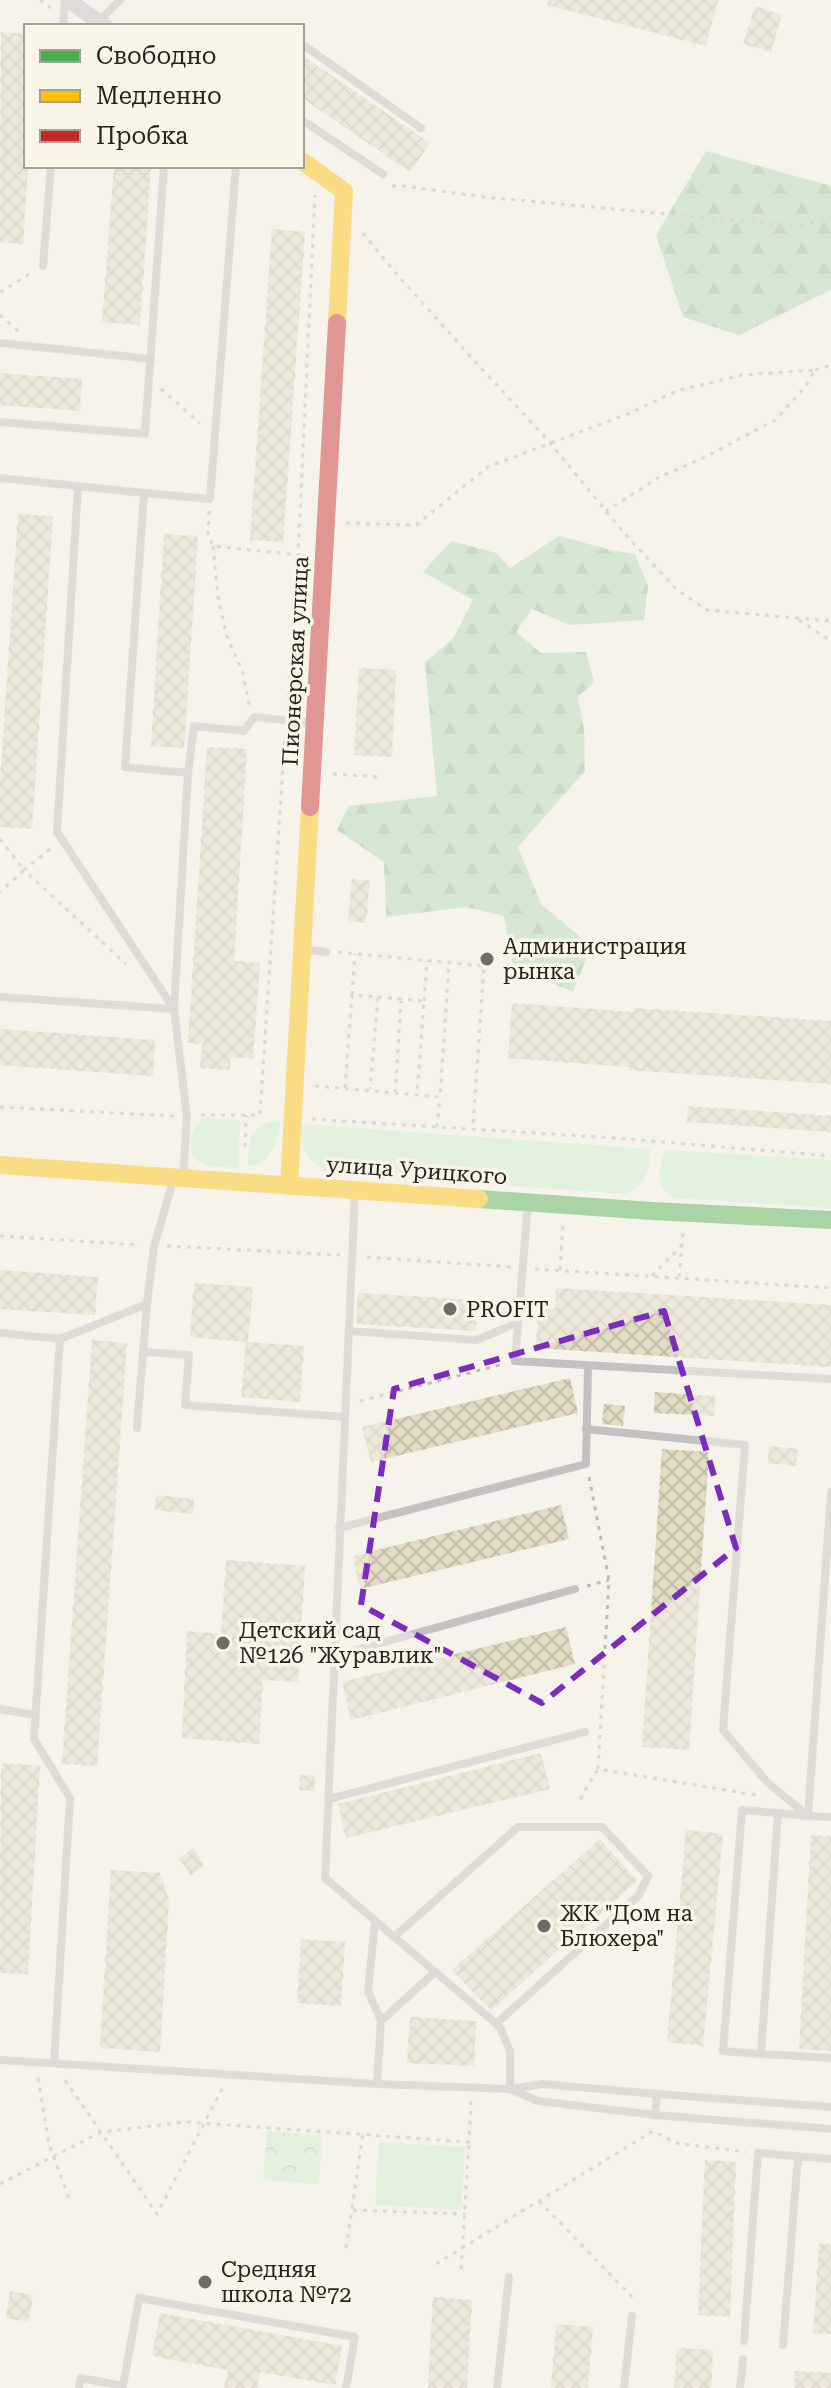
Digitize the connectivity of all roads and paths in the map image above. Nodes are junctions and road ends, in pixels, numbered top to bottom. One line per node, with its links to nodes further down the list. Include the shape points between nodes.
1 (66, 0): 3 (lane); 4 (street)
2 (120, 0): 4 (lane)
3 (63, 24)
4 (102, 24)
5 (304, 45): 7 (lane)
6 (304, 121): 12 (lane)
7 (421, 128)
8 (304, 162): 15 (street, via 344,191)
9 (51, 168): 17 (lane)
10 (164, 168): 20 (lane)
11 (236, 168): 25 (lane)
12 (383, 174)
13 (391, 186): 16 (path, via 798,226)
14 (316, 191): 34 (path)
15 (343, 208): 26 (path); 32 (street, Пионерская улица)
16 (831, 218)
17 (43, 266): 18 (path)
18 (0, 292)
19 (0, 343): 20 (lane)
20 (151, 359): 23 (lane)
21 (831, 365): 22 (path)
22 (815, 370): 26 (path, via 742,375 676,391); 31 (path, via 775,420 658,478)
23 (149, 378): 24 (lane, via 145,434); 25 (path)
24 (0, 422)
25 (216, 437): 30 (lane)
26 (550, 443): 31 (path); 32 (path, via 488,467 416,525 357,522)
27 (0, 478): 28 (lane)
28 (78, 486): 29 (lane); 44 (lane, via 57,832)
29 (144, 493): 30 (lane); 41 (lane, via 125,767)
30 (210, 499): 33 (path, via 208,534)
31 (606, 511): 35 (path, via 676,589 707,610)
32 (326, 533): 34 (path); 40 (street, Пионерская улица)
33 (213, 546): 34 (path); 38 (path, via 226,634)
34 (298, 556): 39 (path)
35 (796, 618): 36 (path); 37 (path)
36 (831, 621)
37 (831, 641)
38 (254, 717): 39 (lane); 41 (lane, via 244,731 194,726)
39 (286, 721): 40 (lane); 67 (path, via 260,1115)
40 (315, 723): 42 (street, Пионерская улица)
41 (188, 773): 59 (lane)
42 (313, 773): 43 (path); 48 (street, Пионерская улица)
43 (381, 777)
44 (62, 838): 46 (path); 59 (lane)
45 (0, 839): 46 (path)
46 (24, 870): 47 (path); 53 (path)
47 (0, 892)
48 (303, 949): 49 (lane); 60 (street, Пионерская улица)
49 (326, 952): 50 (path)
50 (356, 953): 51 (path); 54 (path)
51 (427, 960): 52 (path); 58 (path)
52 (449, 962): 65 (path); 71 (path, via 484,966)
53 (131, 969)
54 (352, 995): 56 (path); 61 (path)
55 (0, 997): 59 (lane)
56 (378, 997): 57 (path); 62 (path)
57 (402, 999): 58 (path); 63 (path)
58 (424, 1001): 64 (path)
59 (174, 1009): 68 (lane)
60 (294, 1084): 61 (path); 76 (street, Пионерская улица)
61 (345, 1088): 62 (path)
62 (370, 1090): 63 (path)
63 (395, 1093): 64 (path)
64 (417, 1095): 65 (path)
65 (440, 1097): 70 (path)
66 (0, 1107): 68 (path)
67 (246, 1115): 68 (path); 72 (path)
68 (187, 1117): 75 (lane)
69 (309, 1118): 70 (path)
70 (437, 1127): 71 (path)
71 (473, 1128): 73 (path)
72 (245, 1147)
73 (831, 1156)
74 (0, 1165): 75 (street, улица Урицкого)
75 (179, 1178): 76 (street, улица Урицкого); 84 (lane)
76 (289, 1186): 77 (street, улица Урицкого)
77 (355, 1190): 78 (street, улица Урицкого); 85 (lane)
78 (528, 1202): 79 (street, улица Урицкого); 86 (lane)
79 (831, 1220)
80 (563, 1226): 87 (path)
81 (683, 1233): 83 (path)
82 (0, 1236): 84 (path)
83 (682, 1245): 88 (path); 89 (path)
84 (154, 1246): 85 (path); 91 (lane)
85 (352, 1256): 86 (path); 93 (lane)
86 (522, 1268): 87 (path); 92 (lane)
87 (559, 1270): 88 (path)
88 (652, 1276): 89 (path)
89 (679, 1278): 90 (path)
90 (831, 1288)
91 (147, 1304): 95 (lane); 96 (lane)
92 (518, 1323): 93 (lane, via 476,1340); 97 (lane)
93 (349, 1331): 100 (lane)
94 (0, 1333): 95 (lane)
95 (60, 1339): 111 (lane)
96 (143, 1352): 101 (lane, via 189,1355 185,1405); 102 (lane)
97 (515, 1361): 98 (lane); 100 (path)
98 (588, 1366): 99 (lane); 103 (lane)
99 (831, 1379)
100 (345, 1405): 101 (lane)
101 (345, 1417): 106 (lane)
102 (137, 1428)
103 (586, 1429): 104 (lane); 116 (lane, via 745,1445 723,1730)
104 (586, 1464): 106 (lane); 107 (path)
105 (831, 1492): 118 (lane)
106 (339, 1528): 109 (lane)
107 (609, 1580): 108 (path); 113 (path)
108 (575, 1589): 109 (lane)
109 (334, 1656): 114 (lane)
110 (0, 1709): 111 (lane)
111 (35, 1715): 129 (lane, via 34,1739 70,1798)
112 (585, 1732): 114 (lane)
113 (598, 1769): 115 (path); 116 (path)
114 (329, 1799): 120 (lane, via 325,1878)
115 (580, 1799)
116 (789, 1800): 118 (lane)
117 (778, 1813): 118 (lane); 125 (lane); 125 (lane, via 742,1810 723,2051)
118 (808, 1816): 119 (lane)
119 (831, 1817)
120 (375, 1921): 121 (lane); 123 (lane, via 368,1991)
121 (394, 1937): 122 (lane); 124 (lane, via 518,1827 602,1827 648,1876 639,1895)
122 (435, 1972): 123 (lane); 124 (lane)
123 (381, 2021): 131 (lane)
124 (496, 2024): 133 (lane, via 510,2051)
125 (761, 2054): 126 (lane)
126 (831, 2058)
127 (0, 2060): 128 (lane)
128 (36, 2062): 129 (lane); 144 (path)
129 (54, 2063): 130 (lane); 139 (path)
130 (229, 2074): 131 (lane); 137 (path)
131 (377, 2084): 132 (lane)
132 (472, 2088): 133 (lane); 141 (path)
133 (510, 2089): 134 (lane, via 543,2084); 136 (lane, via 538,2101)
134 (657, 2094): 135 (lane); 136 (lane)
135 (831, 2107)
136 (655, 2115): 138 (lane)
137 (204, 2123): 139 (path); 139 (path, via 157,2214); 140 (path)
138 (831, 2129)
139 (101, 2132): 144 (path)
140 (363, 2134): 141 (path); 149 (path)
141 (469, 2142): 150 (path)
142 (758, 2153): 143 (lane); 148 (path, via 676,2143 653,2131); 158 (lane)
143 (798, 2157): 145 (lane); 159 (lane)
144 (54, 2158): 146 (path); 147 (path)
145 (831, 2159)
146 (0, 2184)
147 (69, 2199)
148 (539, 2201): 151 (path); 156 (path)
149 (352, 2210): 150 (path); 152 (path)
150 (465, 2214): 151 (path)
151 (463, 2247): 153 (path); 154 (path)
152 (346, 2248)
153 (436, 2264)
154 (461, 2269)
155 (509, 2277): 163 (lane)
156 (634, 2299)
157 (632, 2316): 164 (lane)
158 (744, 2341)
159 (783, 2345)
160 (743, 2359): 165 (lane)
161 (79, 2388): 162 (lane, via 81,2378 123,2386 139,2298 355,2337)
162 (346, 2388)
163 (497, 2388)
164 (624, 2388)
165 (740, 2388)

